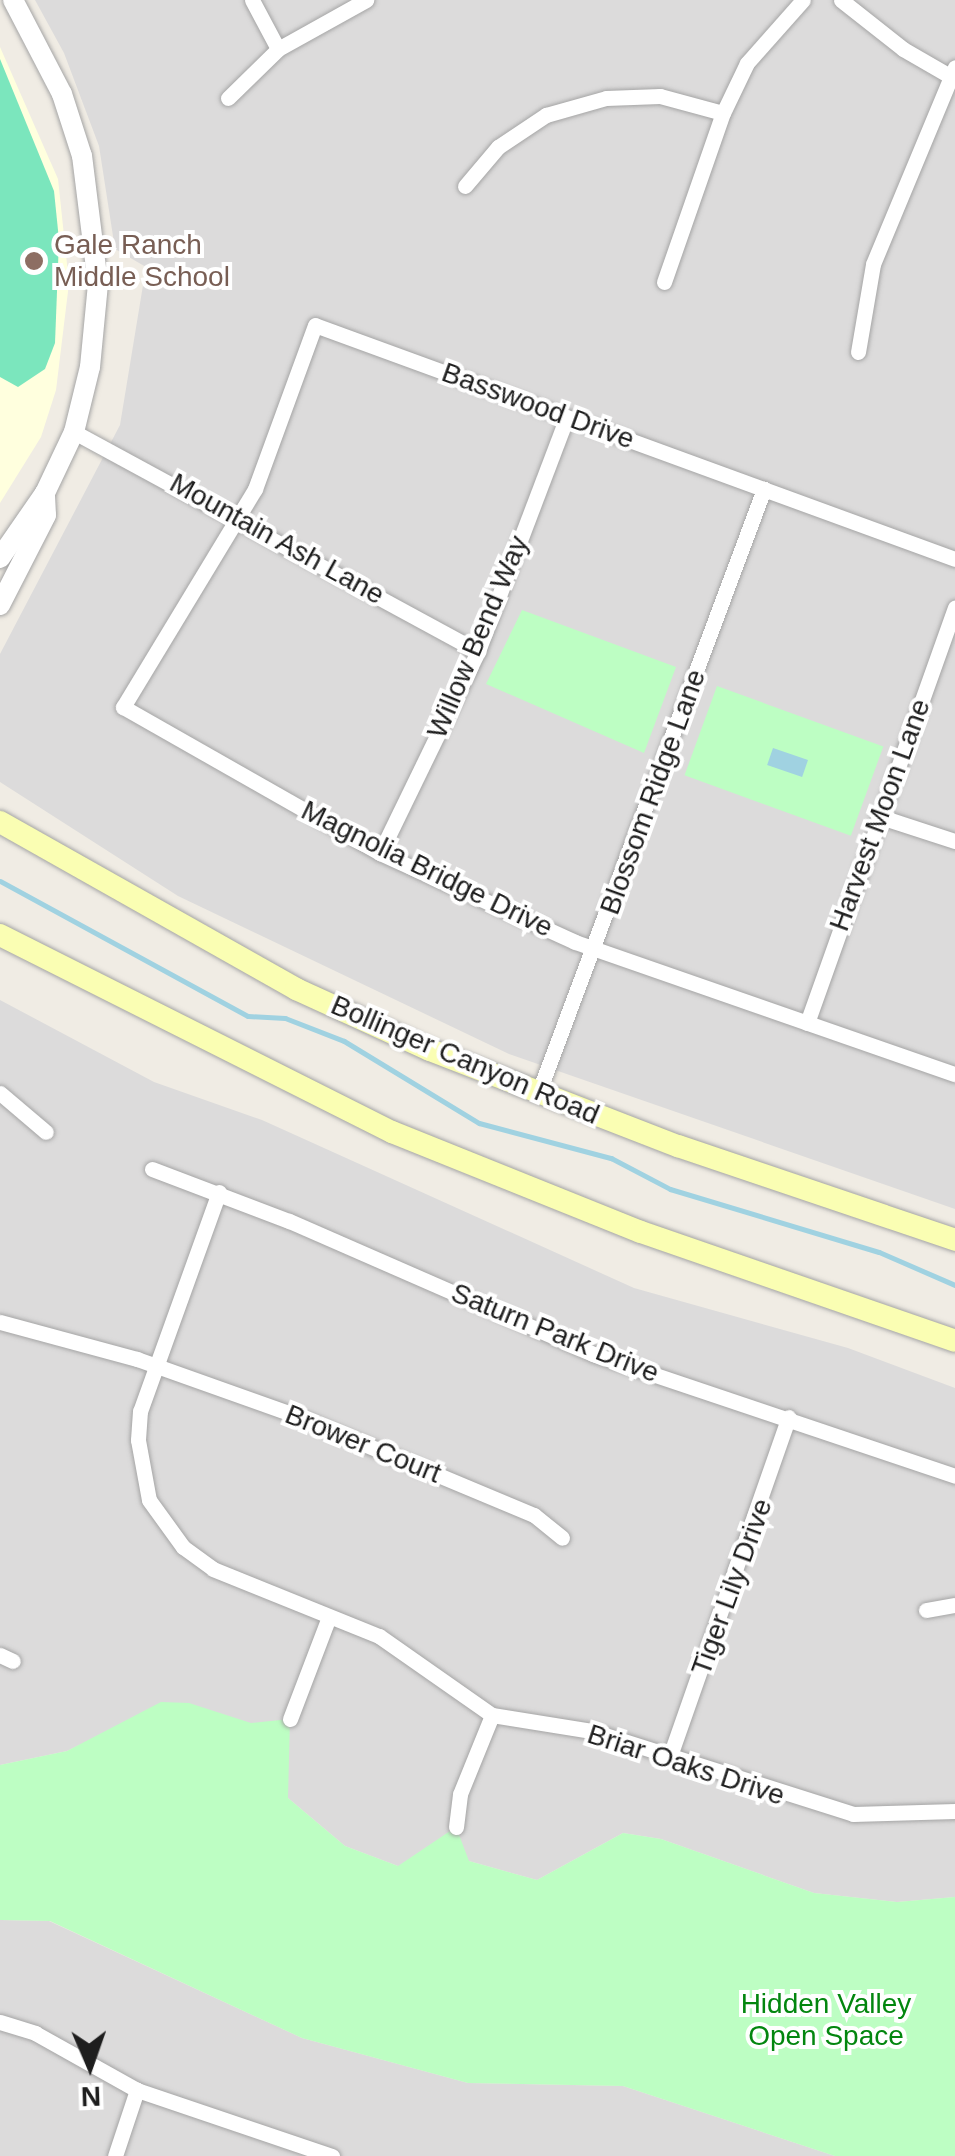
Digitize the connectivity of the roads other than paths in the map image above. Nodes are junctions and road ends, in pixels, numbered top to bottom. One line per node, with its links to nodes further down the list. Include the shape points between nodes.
1 (252, 0): 6 (street)
2 (366, 0): 6 (street)
3 (803, 0): 9 (street, via 747,64)
4 (842, 0): 7 (street)
5 (20, 2): 14 (street, via 62,94 93,205 96,316)
6 (278, 49): 8 (street)
7 (954, 74): 12 (street, via 873,264)
8 (228, 98)
9 (722, 113): 10 (street, via 660,96 606,98 546,116 498,147); 11 (street)
10 (465, 186)
11 (664, 282)
12 (858, 352)
13 (567, 417): 15 (street, Basswood Drive); 17 (street, Basswood Drive, via 315,325 255,489); 22 (street, Willow Bend Way)
14 (74, 432): 16 (street); 17 (street, Mountain Ash Lane)
15 (764, 489): 19 (street, Basswood Drive); 28 (street, Blossom Ridge Lane)
16 (45, 493): 18 (street); 20 (street, via 46,514)
17 (238, 517): 22 (street, Mountain Ash Lane); 26 (street, Magnolia Bridge Drive, via 122,707)
18 (0, 558)
19 (955, 559)
20 (0, 605)
21 (955, 608): 23 (street, Harvest Moon Lane)
22 (478, 651): 26 (street, Willow Bend Way)
23 (878, 816): 25 (street); 29 (street, Harvest Moon Lane)
24 (0, 822): 32 (main road, Bollinger Canyon Road, via 296,988)
25 (955, 842)
26 (380, 853): 28 (street, Magnolia Bridge Drive)
27 (0, 935): 38 (main road, via 392,1132 641,1232)
28 (595, 950): 29 (street, Magnolia Bridge Drive); 32 (street, Blossom Ridge Lane)
29 (807, 1023): 30 (street, Magnolia Bridge Drive)
30 (955, 1074)
31 (0, 1094): 33 (street)
32 (538, 1094): 36 (main road, Bollinger Canyon Road)
33 (46, 1132)
34 (152, 1169): 35 (street, Saturn Park Drive)
35 (219, 1192): 39 (street, Briar Oaks Drive); 40 (street, Saturn Park Drive, via 593,1354)
36 (955, 1240)
37 (0, 1322): 39 (street, Brower Court)
38 (955, 1340)
39 (156, 1366): 42 (street, Brower Court, via 534,1515); 45 (street, Briar Oaks Drive, via 138,1440 149,1500 162,1523 213,1569)
40 (790, 1417): 41 (street, Saturn Park Drive); 48 (street, Tiger Lily Drive)
41 (955, 1476)
42 (562, 1538)
43 (955, 1604): 44 (street)
44 (926, 1610)
45 (329, 1617): 46 (street, Briar Oaks Drive, via 379,1636); 47 (street)
46 (492, 1716): 48 (street, Briar Oaks Drive, via 592,1731); 50 (street, via 460,1794)
47 (290, 1719)
48 (670, 1756): 49 (street, Briar Oaks Drive, via 853,1814)
49 (955, 1812)
50 (456, 1827)
51 (0, 2022): 52 (street, via 35,2033)
52 (137, 2090): 53 (street); 54 (street)
53 (115, 2156)
54 (332, 2156)

